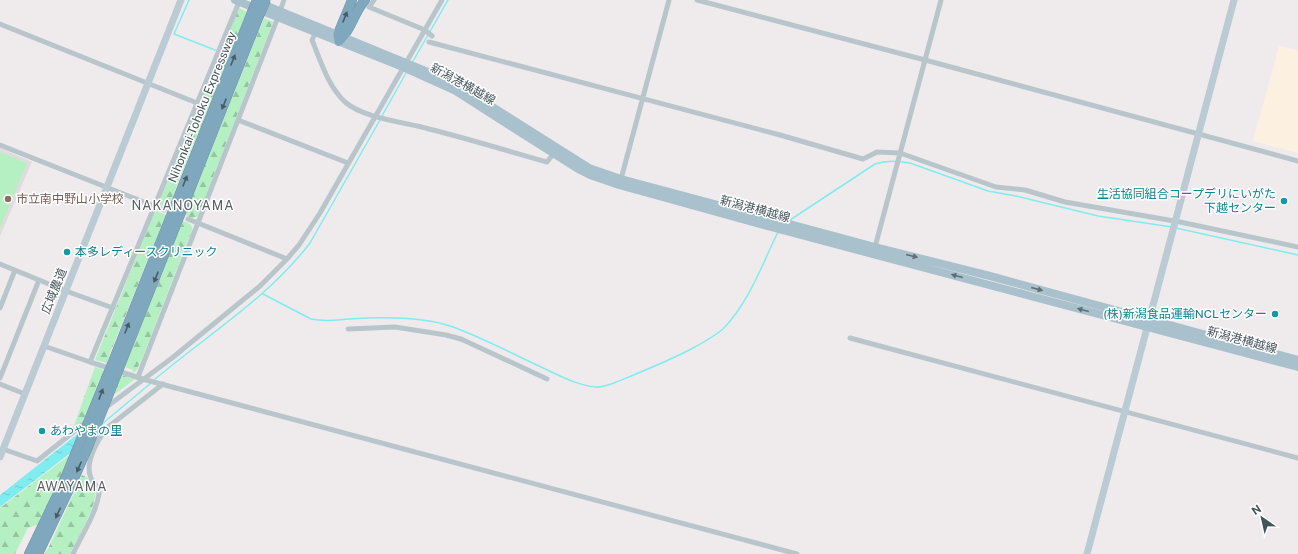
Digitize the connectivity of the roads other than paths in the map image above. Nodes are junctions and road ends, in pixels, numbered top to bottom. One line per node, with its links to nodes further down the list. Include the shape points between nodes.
1 (181, 0): 25 (street, 広域農道)
2 (253, 0): 16 (main road, 新潟港横越線)
3 (257, 0): 15 (highway, Nihonkai-Tohoku Expressway, bridge)
4 (266, 0): 15 (highway, Nihonkai-Tohoku Expressway, bridge)
5 (284, 0): 16 (street)
6 (352, 0): 21 (highway, one-way to 6)
7 (364, 0): 21 (highway)
8 (374, 0): 18 (street, via 369,7)
9 (442, 0): 18 (street)
10 (669, 0): 26 (street)
11 (697, 0): 23 (street)
12 (941, 0): 23 (street)
13 (1234, 0): 30 (street)
14 (237, 1): 16 (main road, 新潟港横越線); 27 (street)
15 (256, 14): 71 (highway, Nihonkai-Tohoku Expressway, bridge, via 116,365 96,406)
16 (279, 14): 19 (main road, 新潟港横越線); 21 (main road, 新潟港横越線); 29 (street)
17 (0, 24): 25 (street)
18 (425, 30): 20 (street); 24 (street)
19 (316, 32): 21 (main road, 新潟港横越線); 28 (street, via 312,40 338,94 356,109)
20 (432, 36)
21 (340, 37): 24 (main road, 新潟港横越線)
22 (429, 42): 26 (street)
23 (925, 60): 30 (street); 33 (street)
24 (405, 64): 28 (street); 32 (main road, 新潟港横越線, via 454,90); 36 (main road, 新潟港横越線, via 440,77 472,94 589,168)
25 (148, 84): 27 (street); 37 (street, 広域農道)
26 (642, 99): 33 (street, via 863,159 878,152); 36 (street)
27 (197, 103): 38 (street)
28 (375, 116): 32 (street, via 428,128 547,162); 35 (street)
29 (238, 120): 35 (street); 42 (street)
30 (1198, 134): 34 (street); 41 (street)
31 (0, 145): 37 (street)
32 (554, 153): 43 (main road, 新潟港横越線, via 590,175 619,185 773,227)
33 (900, 153): 41 (street, via 996,187 1025,190 1065,202); 44 (street)
34 (1298, 161)
35 (348, 163): 46 (street, via 320,213)
36 (621, 179): 43 (main road, 新潟港横越線, via 780,222)
37 (107, 188): 38 (street); 50 (street, 広域農道)
38 (155, 207): 39 (street); 53 (street)
39 (164, 210)
40 (188, 219): 42 (street)
41 (1175, 221): 45 (street); 54 (street)
42 (197, 223): 46 (street); 62 (street)
43 (790, 228): 44 (main road, 新潟港横越線); 54 (main road, 新潟港横越線, one-way to 43)
44 (875, 247): 54 (main road, 新潟港横越線, one-way to 54, via 990,276)
45 (1298, 248)
46 (288, 259): 62 (street, via 260,286 172,358)
47 (0, 264): 48 (street)
48 (15, 270): 49 (street); 51 (street)
49 (39, 280): 50 (street); 61 (street)
50 (66, 291): 53 (street); 57 (street, 広域農道)
51 (2, 297): 52 (street)
52 (0, 308)
53 (113, 308): 59 (street)
54 (1149, 324): 58 (main road, 新潟港横越線); 60 (main road, 新潟港横越線); 67 (street)
55 (348, 329): 63 (street, via 395,327 446,335 461,339)
56 (850, 338): 67 (street)
57 (44, 346): 59 (street); 66 (street, 広域農道)
58 (1298, 360)
59 (90, 362): 62 (street)
60 (1298, 367)
61 (0, 378)
62 (142, 379): 65 (street); 68 (street, via 37,461)
63 (547, 379)
64 (0, 384): 66 (street)
65 (162, 384): 74 (street, via 101,435 88,468 99,491 98,497); 75 (street)
66 (25, 394): 68 (street, 広域農道)
67 (1125, 411): 70 (street); 76 (street)
68 (3, 446): 69 (street, 広域農道)
69 (0, 457)
70 (1298, 458)
71 (69, 481): 72 (highway, Nihonkai-Tohoku Expressway, one-way to 72); 73 (highway, Nihonkai-Tohoku Expressway)
72 (41, 550)
73 (29, 554)
74 (73, 554)
75 (797, 554)
76 (1087, 554)

